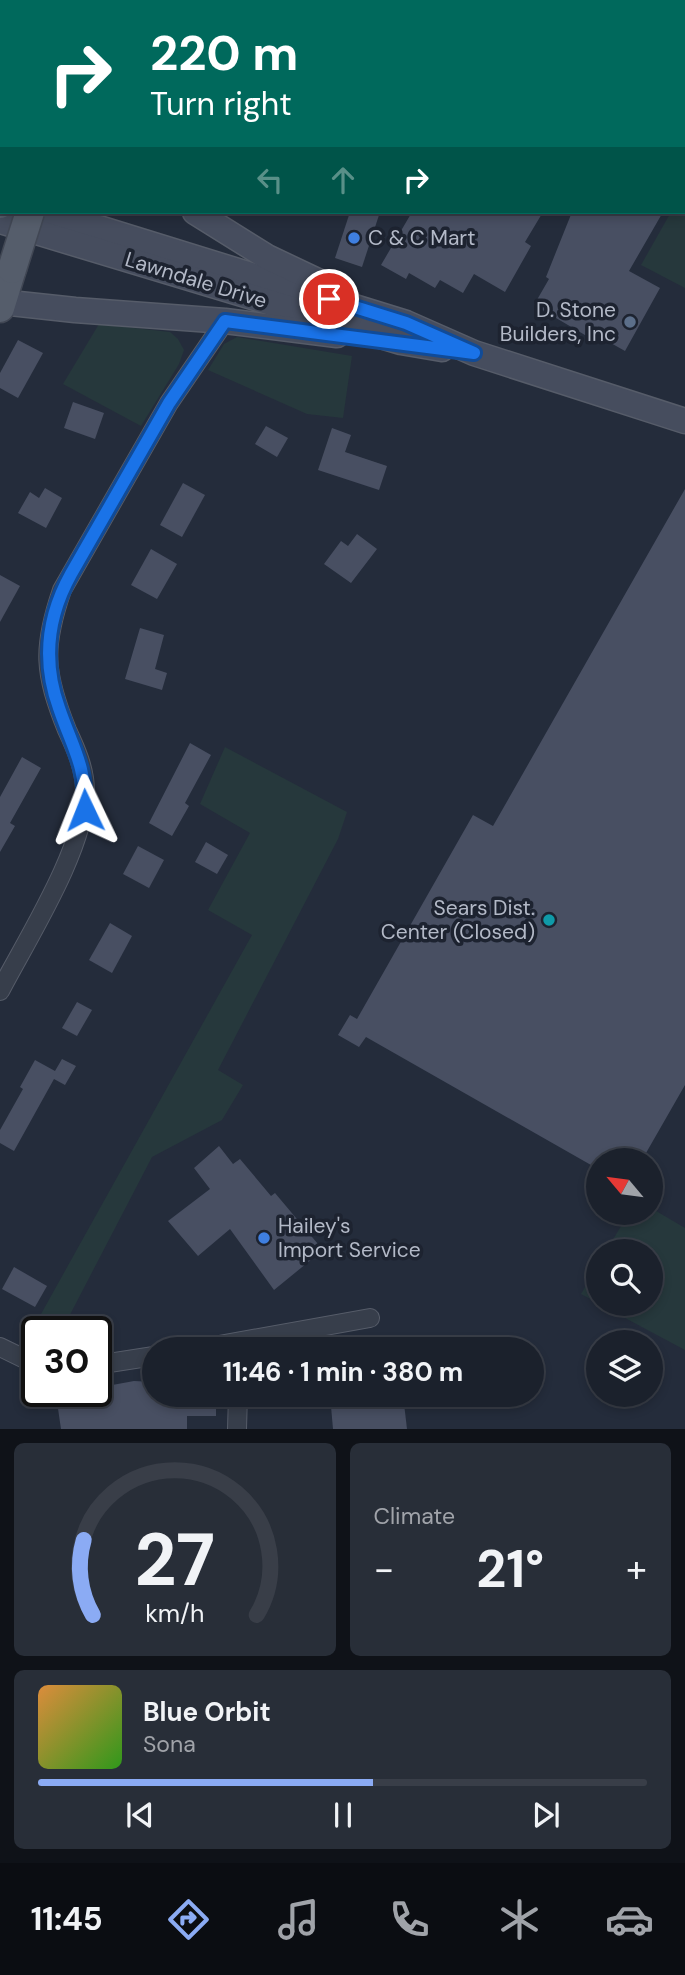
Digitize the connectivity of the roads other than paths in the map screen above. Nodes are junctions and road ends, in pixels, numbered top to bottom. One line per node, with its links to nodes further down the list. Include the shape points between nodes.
1 (29, 214): 5 (main road, bridge)
2 (53, 214): 7 (main road, Lawndale Drive)
3 (198, 214): 7 (main road)
4 (0, 221): 7 (main road, Lawndale Drive)
5 (1, 304): 6 (main road)
6 (225, 321): 7 (main road); 9 (street, via 142,451 68,579 53,618 47,660 58,706 81,761 85,810 65,867)
7 (404, 333): 8 (main road, Lawndale Drive)
8 (685, 421)
9 (0, 991)
10 (370, 1318): 11 (street)
11 (280, 1337)
12 (0, 1347): 13 (street)
13 (21, 1357)
14 (142, 1358): 15 (street)
15 (112, 1363)
16 (238, 1407): 17 (street)
17 (237, 1429)

